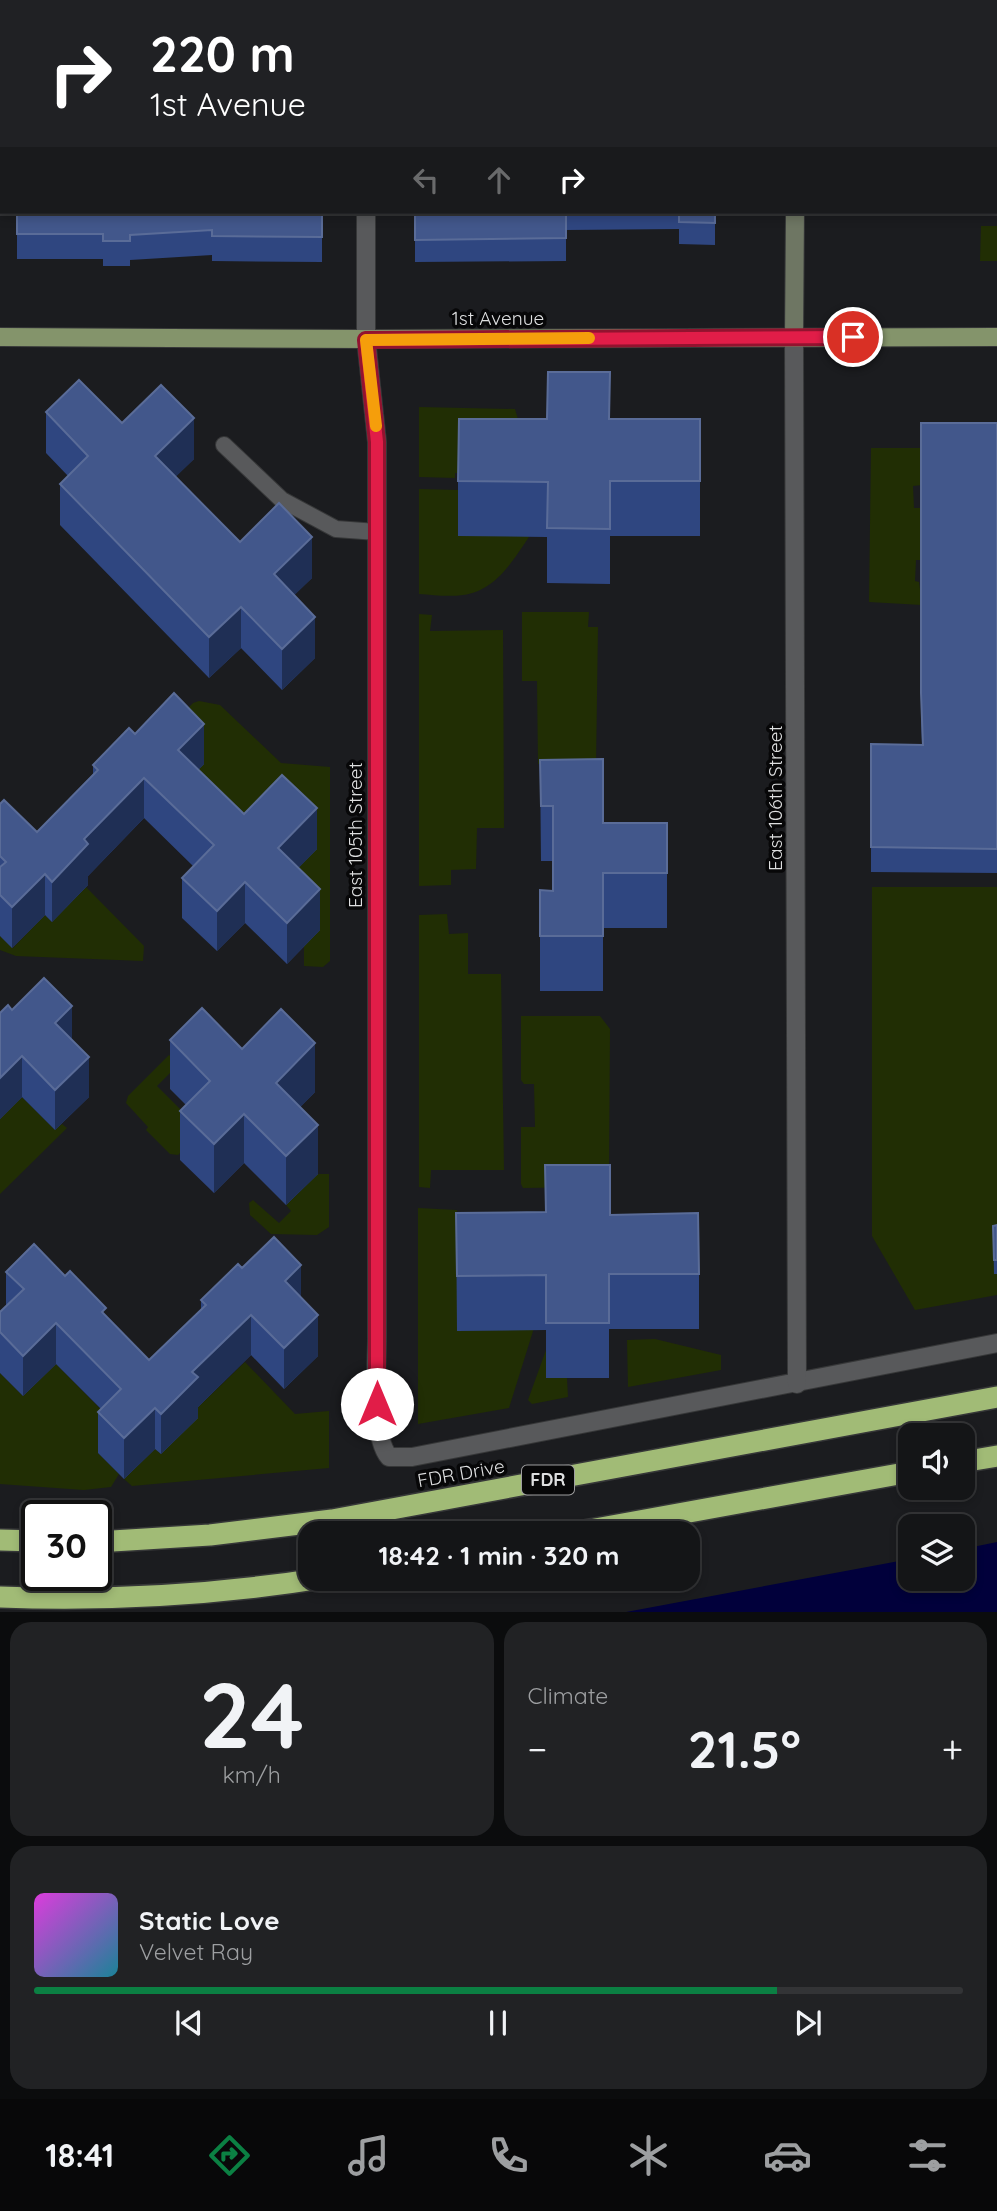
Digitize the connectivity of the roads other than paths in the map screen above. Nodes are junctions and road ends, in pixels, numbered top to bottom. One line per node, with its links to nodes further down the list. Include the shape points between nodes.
1 (366, 214): 6 (street, East 105th Street)
2 (795, 214): 4 (main road, East 106th Street)
3 (0, 337): 6 (main road, 1st Avenue)
4 (794, 337): 5 (main road, 1st Avenue); 6 (main road, 1st Avenue); 10 (street, East 106th Street)
5 (997, 337)
6 (366, 340): 8 (street, East 105th Street, via 377,442)
7 (224, 445): 8 (lane, via 282,500 336,529)
8 (377, 532): 13 (street, East 105th Street, via 377,1413 379,1439)
9 (997, 1343): 10 (street, FDR Drive)
10 (797, 1384): 13 (street, FDR Drive, via 426,1454)
11 (997, 1397): 19 (highway, FDR Drive / FDR, via 332,1520)
12 (997, 1456): 14 (highway)
13 (388, 1457)
14 (975, 1460)
15 (898, 1474): 16 (highway)
16 (639, 1521)
17 (0, 1540): 18 (highway)
18 (21, 1541)
19 (112, 1541)
20 (298, 1582): 21 (highway, via 191,1594)
21 (0, 1597)

